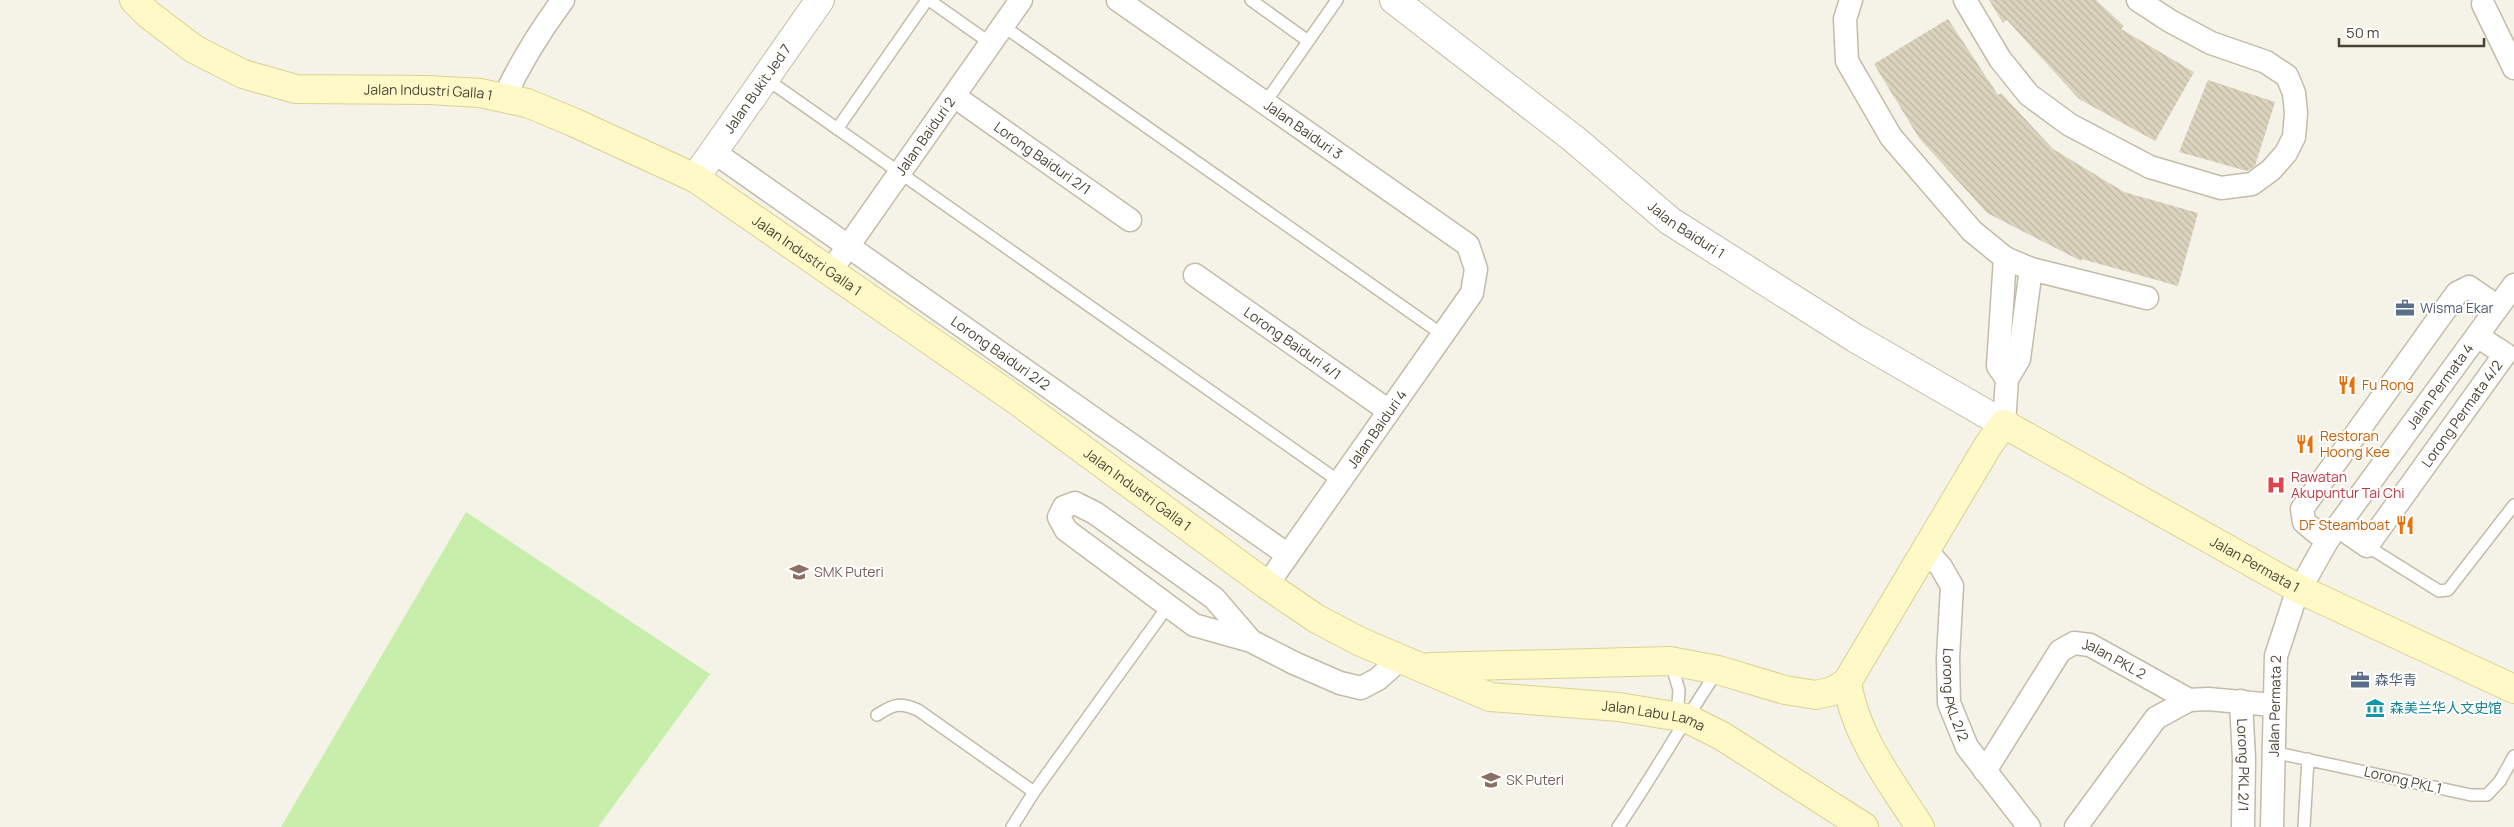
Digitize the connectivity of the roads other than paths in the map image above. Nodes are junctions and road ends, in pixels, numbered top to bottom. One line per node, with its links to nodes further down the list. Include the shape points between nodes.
1 (134, 0): 19 (main road, Jalan Industri Galla 1, via 194,50 243,74 296,89 480,92)
2 (563, 0): 19 (street, via 516,70)
3 (820, 0): 17 (street, Jalan Bukit Jed 7)
4 (928, 0): 14 (lane); 21 (lane)
5 (1021, 0): 14 (street, Jalan Baiduri 2)
6 (1118, 0): 20 (street, Jalan Baiduri 3)
7 (1251, 0): 15 (lane)
8 (1337, 0): 15 (lane)
9 (1394, 0): 40 (street, Jalan Baiduri 1, via 1574,139 1670,221 1854,338)
10 (1851, 0): 27 (street, via 1845,19 1847,61 1891,137 1972,232)
11 (1965, 0): 12 (street, via 2000,59 2029,95 2070,125 2150,167 2221,188 2252,184 2271,170 2286,153 2294,137 2294,93 2286,76 2266,62 2211,43)
12 (2138, 0)
13 (2483, 4): 16 (street)
14 (997, 35): 18 (street, Jalan Baiduri 2); 35 (lane)
15 (1308, 41): 20 (lane)
16 (2514, 68)
17 (765, 78): 21 (lane); 22 (street, Jalan Bukit Jed 7)
18 (954, 96): 23 (street, Jalan Baiduri 2); 25 (street, Lorong Baiduri 2/1)
19 (504, 98): 24 (main road, Jalan Industri Galla 1, via 527,103 573,122)
20 (1265, 103): 28 (street, Jalan Baiduri 3, via 1468,245)
21 (837, 129): 23 (lane)
22 (714, 152): 24 (street, Jalan Bukit Jed 7); 26 (street, Lorong Baiduri 2/2)
23 (900, 173): 26 (street, Jalan Baiduri 2); 41 (lane)
24 (695, 178): 30 (main road, Jalan Industri Galla 1)
25 (1130, 220)
26 (848, 246): 30 (street, Jalan Baiduri 2); 46 (street, Lorong Baiduri 2/2)
27 (2005, 258): 29 (street); 38 (street, via 1998,366)
28 (1476, 269): 35 (street, Jalan Baiduri 4, via 1472,293)
29 (2031, 270): 33 (street); 38 (street, via 2020,359)
30 (830, 272): 47 (main road, Jalan Industri Galla 1, via 1016,400)
31 (1195, 275): 39 (street, Lorong Baiduri 4/1)
32 (2514, 285): 34 (street, Jalan Permata 4)
33 (2147, 298)
34 (2498, 306): 36 (street, Jalan Permata 4); 43 (street, via 2469,287 2457,293 2302,509 2304,522)
35 (1443, 335): 39 (street, Jalan Baiduri 4)
36 (2477, 336): 37 (street, Lorong Permata 4/2); 43 (street, Jalan Permata 4)
37 (2510, 349): 44 (street, Lorong Permata 4/2)
38 (2007, 379): 40 (street)
39 (1389, 411): 41 (street, Jalan Baiduri 4)
40 (2004, 424): 45 (main road); 48 (main road, Jalan Permata 1)
41 (1340, 482): 46 (street, Jalan Baiduri 4)
42 (2514, 505): 44 (lane, via 2448,590 2438,590)
43 (2332, 533): 44 (street); 48 (street, Jalan Permata 4)
44 (2368, 546)
45 (1925, 549): 54 (main road); 64 (street, Lorong PKL 2/2, via 1942,567 1952,586 1949,703 1967,747)
46 (1288, 555): 47 (street, Jalan Baiduri 4)
47 (1267, 585): 52 (main road, Jalan Industri Galla 1, via 1317,619)
48 (2299, 589): 55 (main road, Jalan Permata 1); 58 (street, Jalan Permata 2, via 2276,656)
49 (1168, 606): 50 (street, via 1194,625); 50 (street, via 1066,530 1059,517 1064,507 1075,503 1095,513 1214,598); 65 (lane)
50 (1251, 641): 52 (street, via 1340,683 1361,688)
51 (1670, 661): 52 (main road); 53 (main road); 60 (lane, via 1679,690)
52 (1410, 663): 60 (main road, Jalan Labu Lama, via 1490,697 1619,707)
53 (1718, 670): 54 (main road, via 1785,690 1816,695 1833,691); 60 (lane)
54 (1847, 682): 69 (main road, via 1851,707 1875,757)
55 (2514, 689)
56 (2190, 700): 57 (street, Jalan PKL 2); 64 (street, Jalan PKL 2, via 2090,644 2074,643 2060,651); 71 (street, via 2156,718)
57 (2241, 701): 58 (street, Jalan PKL 2); 72 (street, Lorong PKL 2/1)
58 (2273, 705): 61 (street, Jalan Permata 2)
59 (877, 715): 65 (lane, via 889,707 904,704 918,710)
60 (1682, 717): 67 (lane, via 1671,746); 68 (main road, Jalan Labu Lama, via 1722,736)
61 (2273, 752): 63 (lane, Lorong PKL 1); 73 (street, Jalan Permata 2)
62 (2514, 756): 63 (lane, Lorong PKL 1, via 2500,782 2487,795 2471,795)
63 (2308, 759): 74 (lane)
64 (1986, 771): 70 (street, Lorong PKL 2/2)
65 (1034, 792): 66 (lane)
66 (1012, 827)
67 (1618, 827)
68 (1864, 827)
69 (1920, 827)
70 (2029, 827)
71 (2076, 827)
72 (2243, 827)
73 (2272, 827)
74 (2304, 827)

